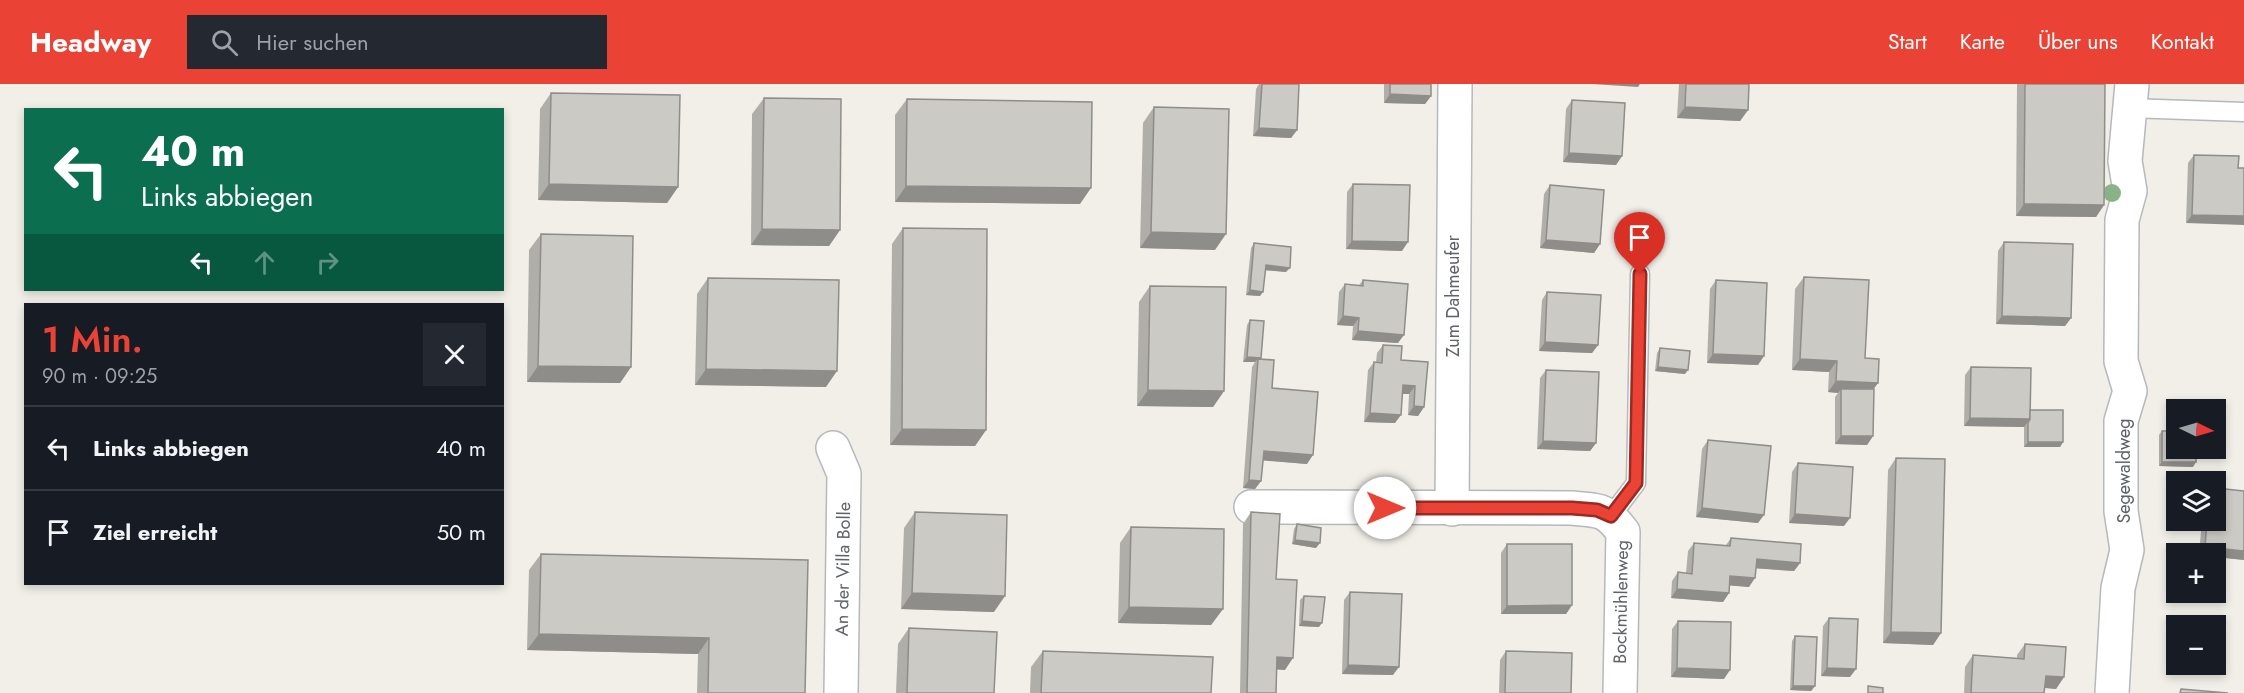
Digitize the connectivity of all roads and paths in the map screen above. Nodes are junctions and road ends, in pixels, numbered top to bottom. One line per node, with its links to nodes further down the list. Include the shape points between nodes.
1 (1455, 84): 7 (street, Zum Dahmeufer)
2 (2131, 96): 3 (lane, Segewaldweg); 11 (street, Segewaldweg, via 2125,161 2130,191 2122,220 2121,361 2130,391 2121,421 2121,511 2127,550 2118,588)
3 (2244, 112)
4 (1640, 274): 8 (lane, via 1636,483)
5 (833, 448): 9 (street, An der Villa Bolle, via 844,474)
6 (1251, 507): 7 (street, Bockmühlenweg)
7 (1452, 509): 8 (street, Bockmühlenweg, via 1572,508 1597,510)
8 (1611, 516): 10 (street, Bockmühlenweg, via 1623,532)
9 (841, 693)
10 (1620, 693)
11 (2112, 693)

